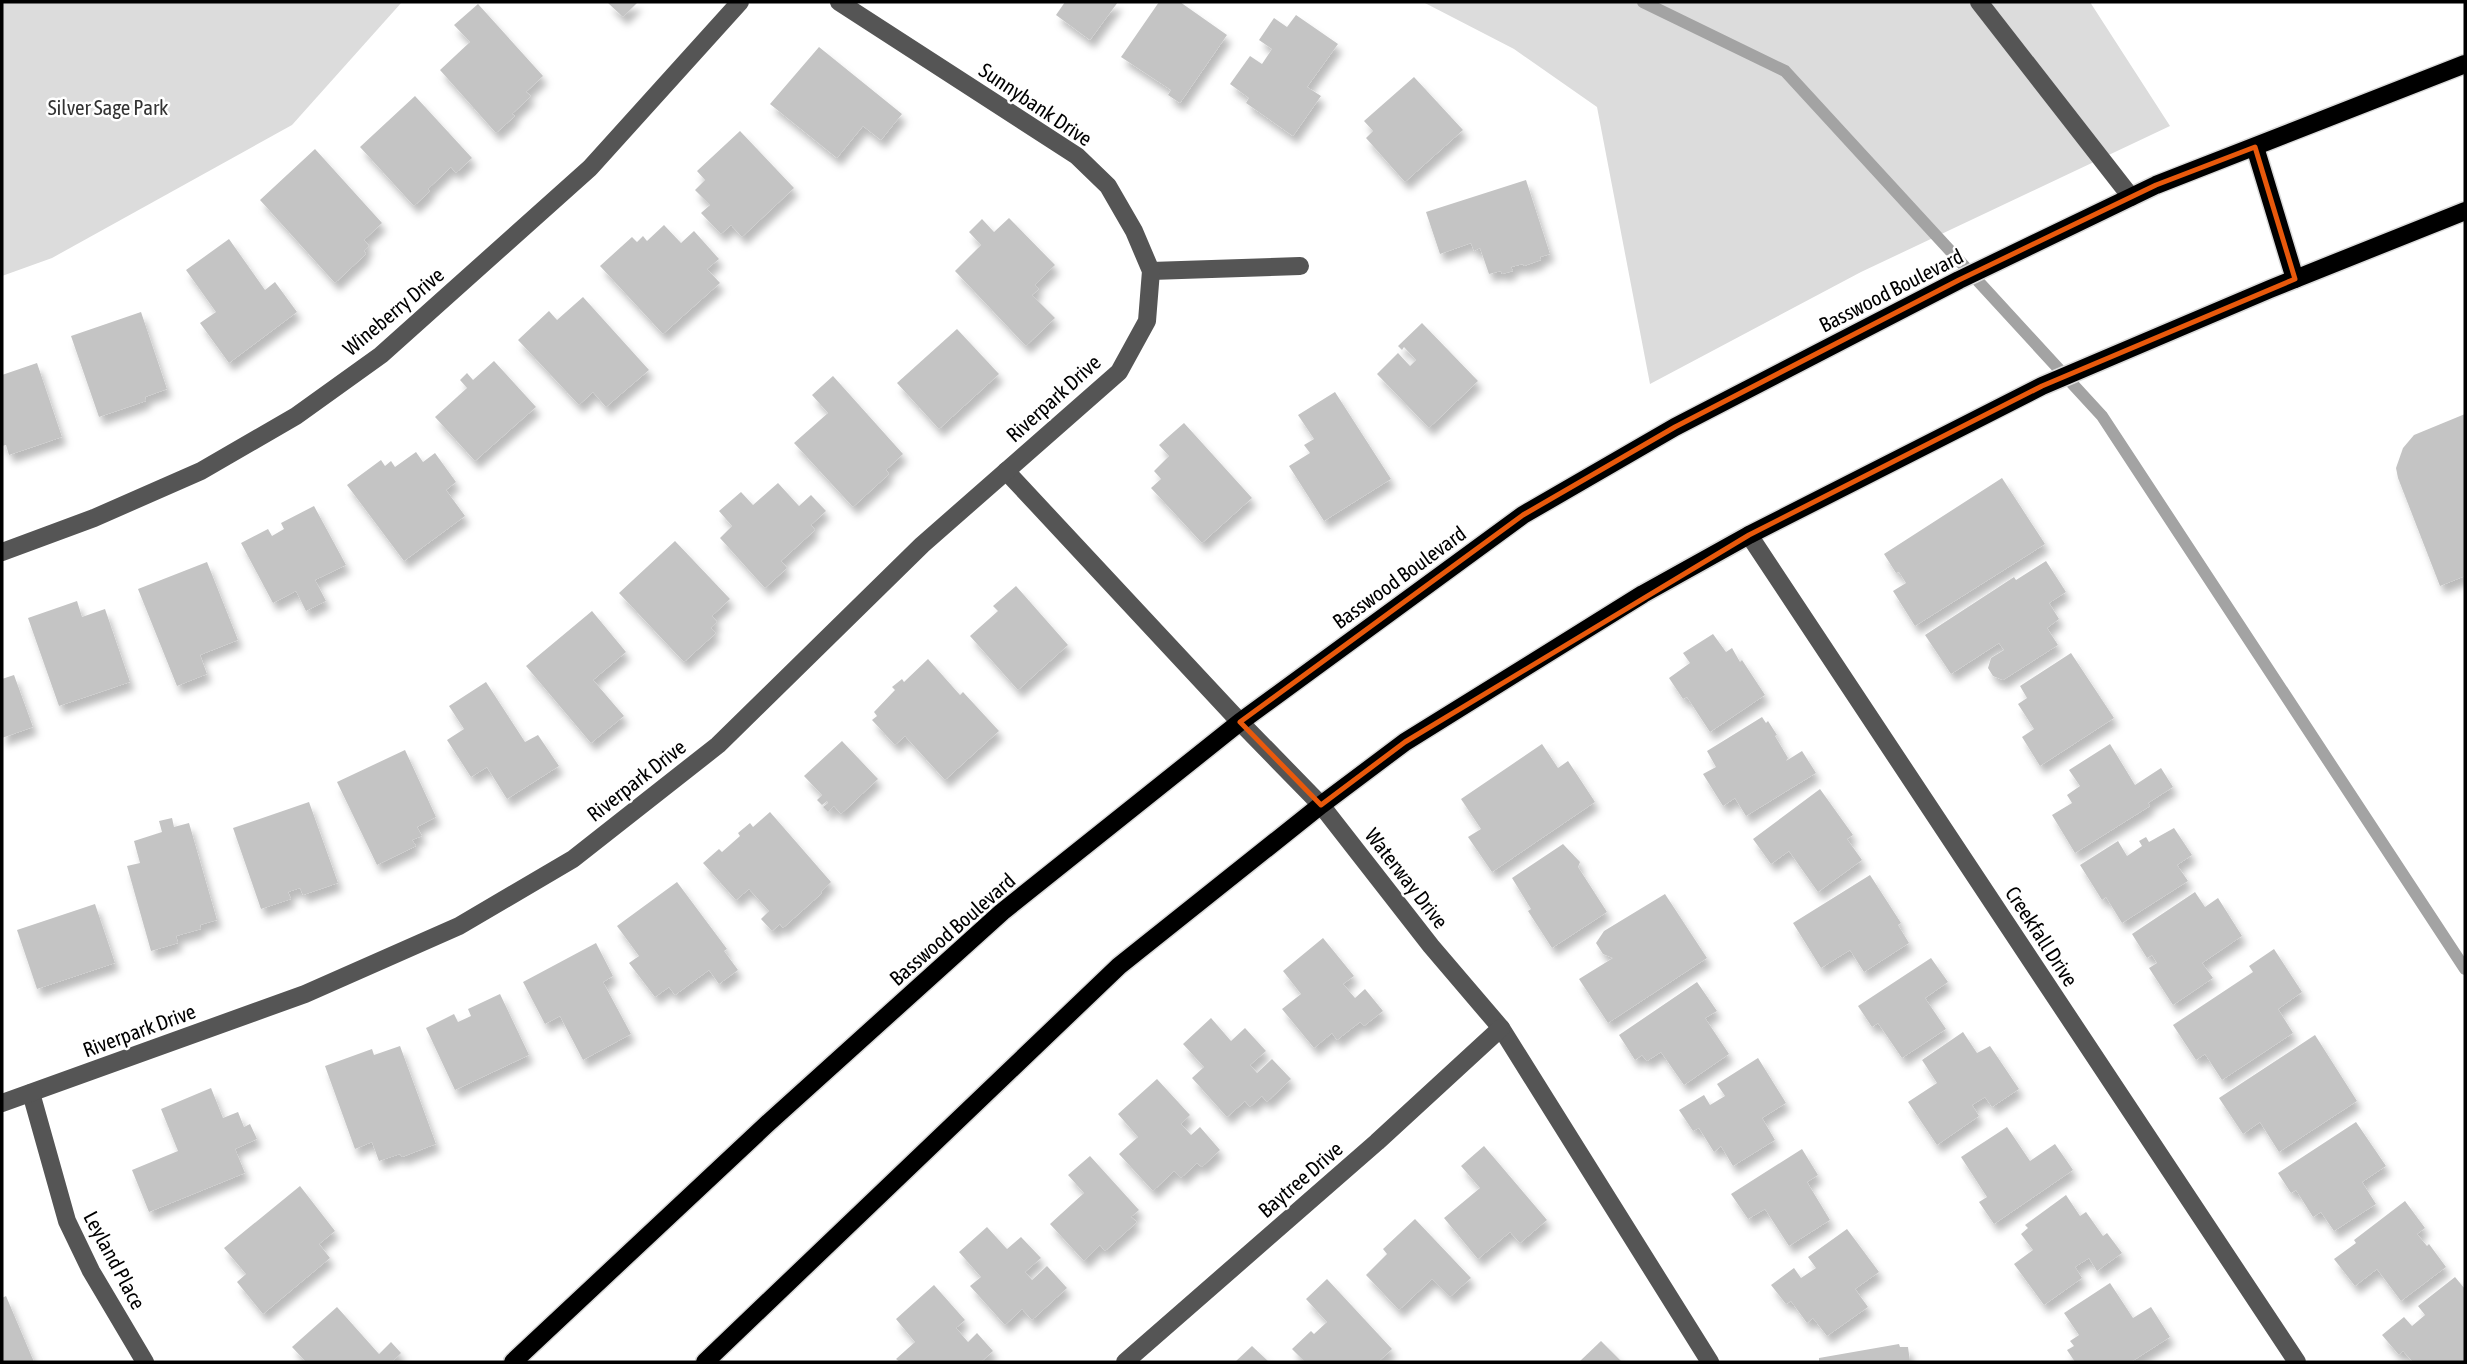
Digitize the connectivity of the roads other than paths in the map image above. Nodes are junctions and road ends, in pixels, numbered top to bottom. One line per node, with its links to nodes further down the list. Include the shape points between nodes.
1 (740, 2): 14 (street, Wineberry Drive, via 590,169 381,355 296,416 201,471)
2 (839, 2): 9 (street, Sunnybank Drive, via 1077,156 1108,186)
3 (1979, 2): 6 (street)
4 (2465, 64): 5 (main road, Basswood Boulevard)
5 (2255, 147): 6 (main road, Basswood Boulevard); 10 (main road)
6 (2131, 197): 15 (main road, Basswood Boulevard, via 1675,427 1522,515)
7 (2465, 211): 10 (main road)
8 (1300, 266): 9 (street)
9 (1151, 271): 11 (street, Sunnybank Drive)
10 (2295, 279): 13 (main road, via 2042,386)
11 (1149, 291): 12 (street, Riverpark Drive, via 1147,321 1119,372)
12 (1006, 471): 15 (street, Waterway Drive); 18 (street, Riverpark Drive, via 922,545 718,745 573,859 459,926 305,994)
13 (1749, 535): 16 (main road, via 1643,594 1416,735); 25 (street, Creekfall Drive)
14 (2, 552)
15 (1240, 723): 16 (street, Waterway Drive); 21 (main road, Basswood Boulevard, via 1002,912)
16 (1321, 805): 17 (street, Waterway Drive); 22 (main road, via 1119,966)
17 (1502, 1028): 23 (street, Baytree Drive); 24 (street, Waterway Drive)
18 (31, 1093): 19 (street, Riverpark Drive); 20 (street, Leyland Place, via 67,1221 90,1271)
19 (2, 1103)
20 (145, 1362)
21 (513, 1362)
22 (705, 1362)
23 (1125, 1362)
24 (1710, 1362)
25 (2297, 1362)

